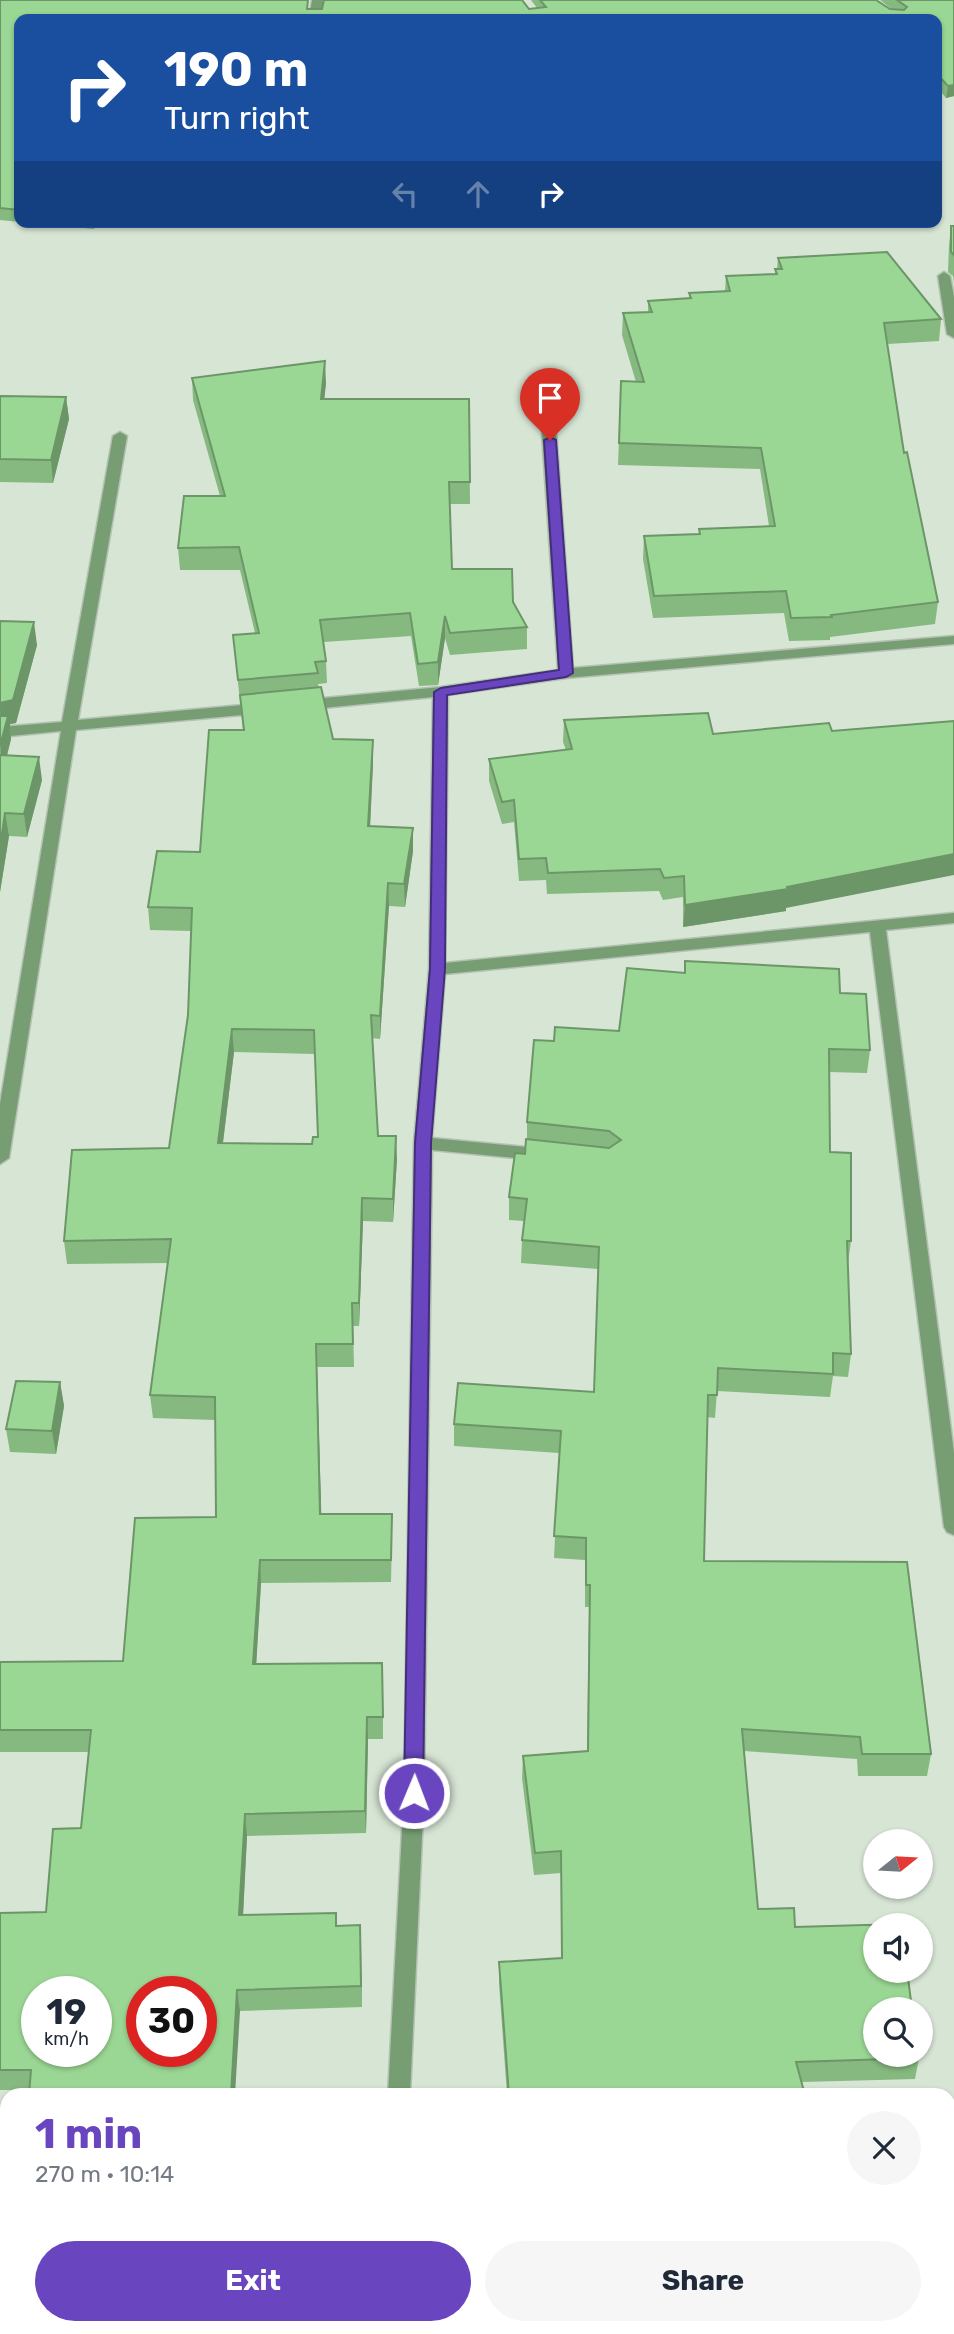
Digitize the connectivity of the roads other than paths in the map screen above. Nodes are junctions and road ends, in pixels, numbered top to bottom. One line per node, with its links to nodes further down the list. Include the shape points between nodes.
1 (944, 276): 2 (street)
2 (954, 334)
3 (546, 389): 6 (street)
4 (120, 436): 8 (street)
5 (954, 640): 6 (street)
6 (566, 673): 7 (street)
7 (441, 692): 8 (street); 12 (street)
8 (69, 726): 9 (street); 14 (street)
9 (0, 732)
10 (954, 918): 11 (street)
11 (877, 926): 12 (street); 16 (street)
12 (437, 969): 13 (street)
13 (423, 1143): 15 (street); 17 (street, via 414,1793)
14 (0, 1158)
15 (569, 1158)
16 (954, 1527)
17 (399, 2088)

